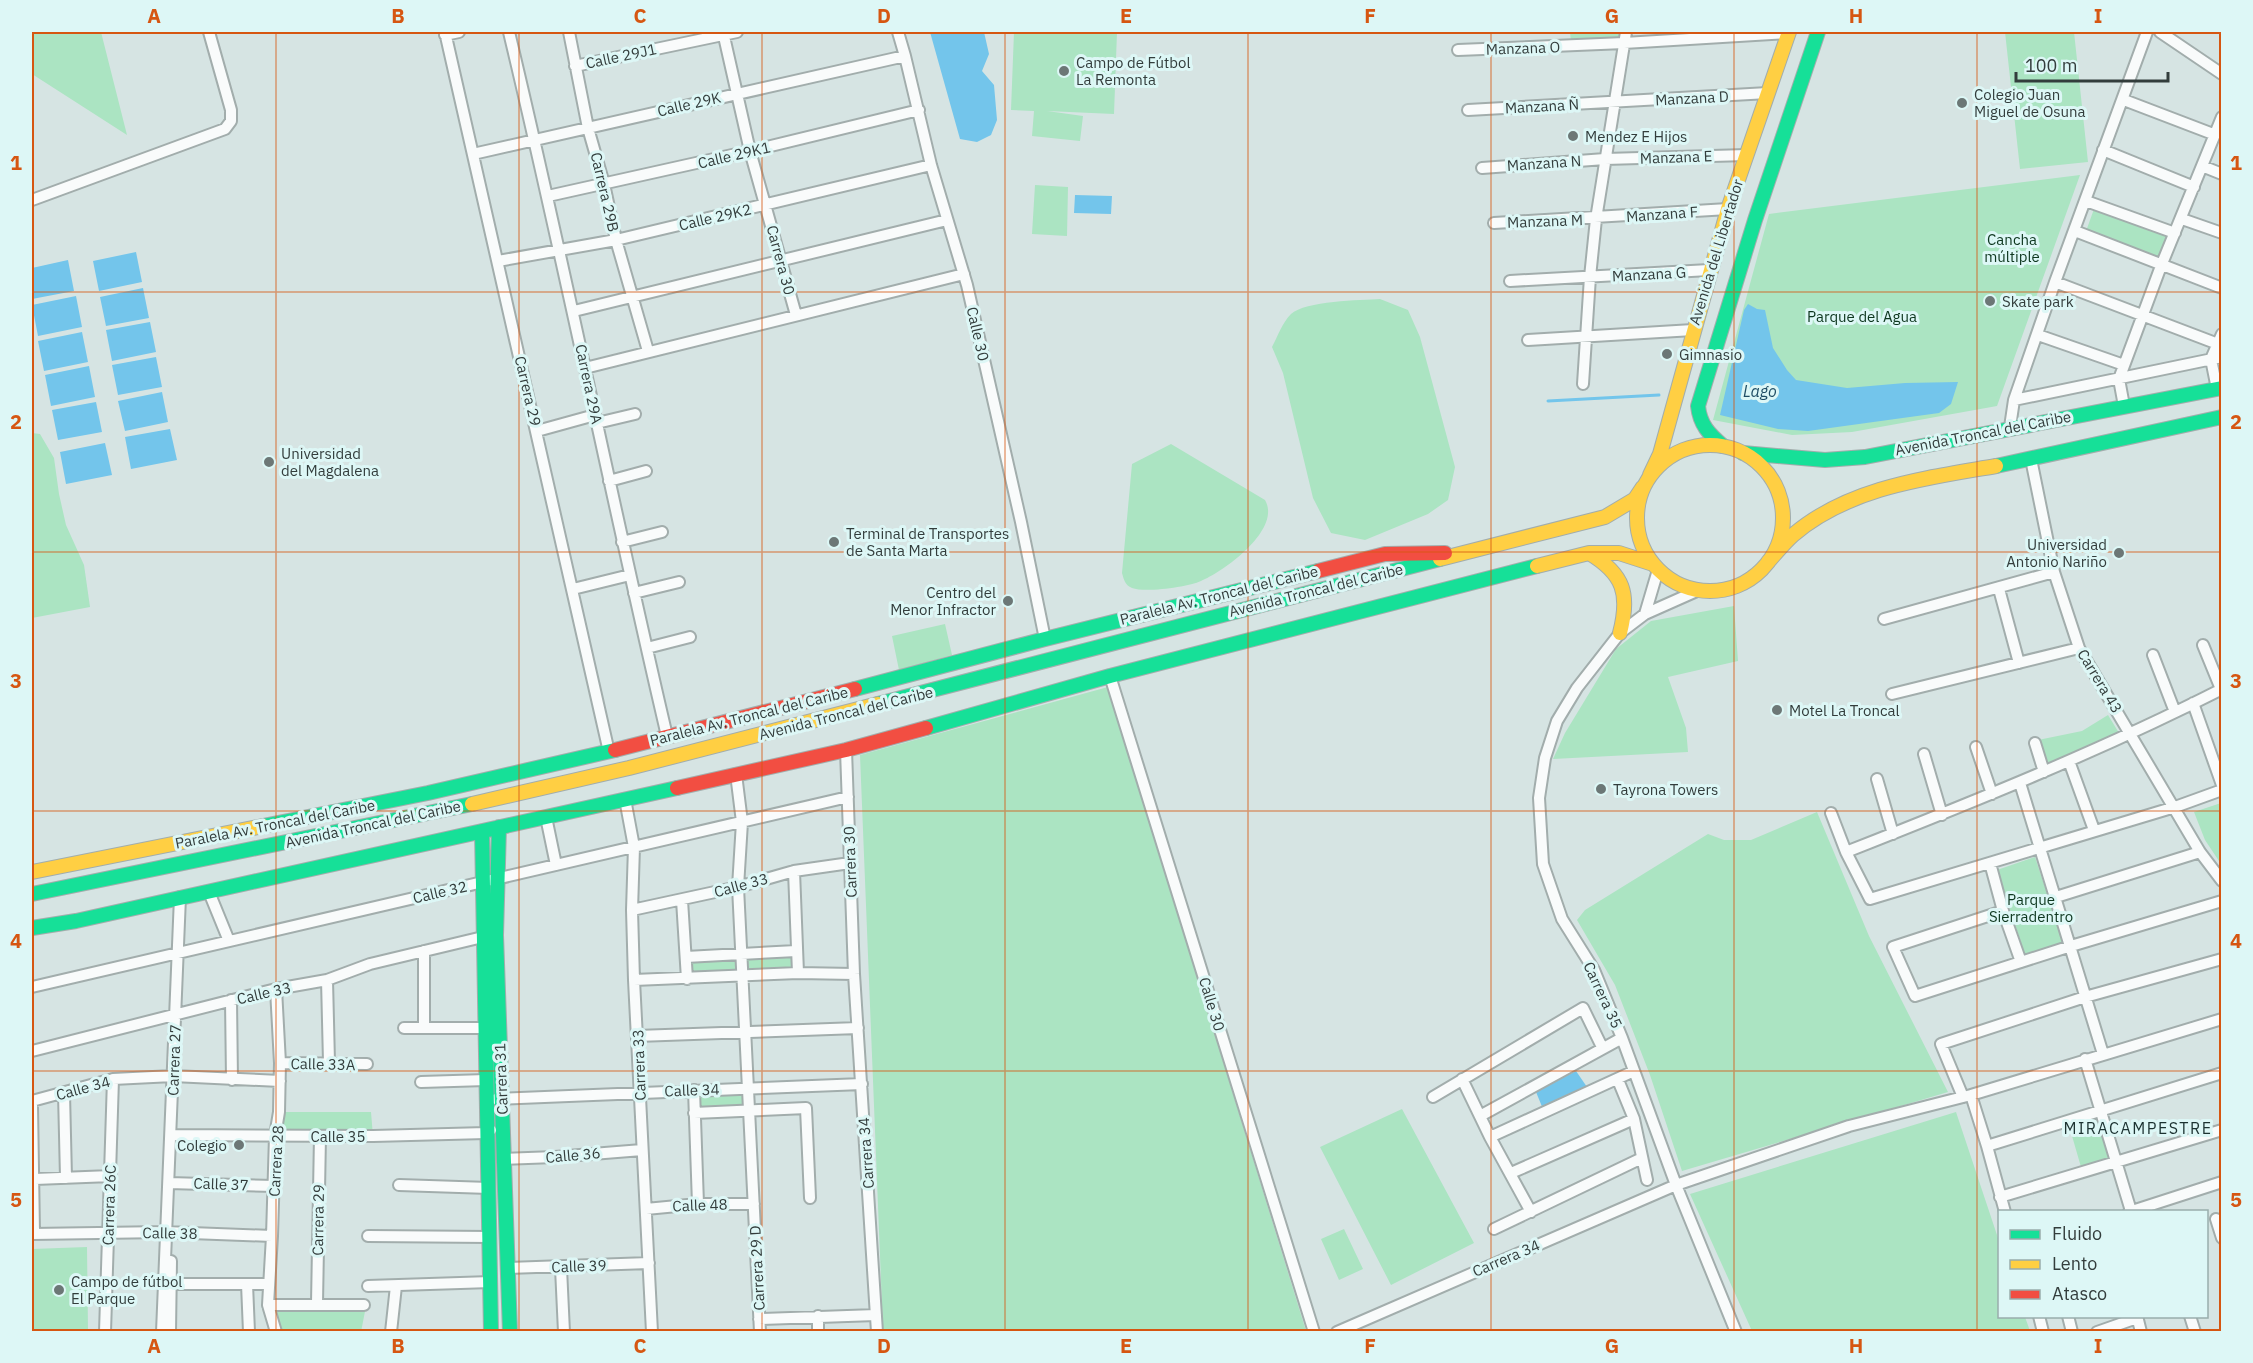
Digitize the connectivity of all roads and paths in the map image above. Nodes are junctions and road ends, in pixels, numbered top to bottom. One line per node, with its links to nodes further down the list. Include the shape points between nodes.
1 (209, 32): 41 (street, via 231,110 231,121 225,129)
2 (459, 32): 12 (street)
3 (509, 32): 28 (street, Carrera 29A)
4 (569, 32): 17 (street, Carrera 29B)
5 (737, 32): 13 (street, Calle 29J1)
6 (898, 32): 16 (street, Calle 30)
7 (1626, 32): 14 (street)
8 (1789, 32): 14 (street, Manzana O); 20 (main road, Avenida del Libertador)
9 (1818, 32): 86 (main road, Avenida del Libertador, via 1698,406 1699,420 1707,433)
10 (2148, 32): 21 (street)
11 (2160, 32): 18 (street)
12 (445, 33): 31 (street, Carrera 29)
13 (724, 33): 17 (street, Calle 29J1); 19 (street, Carrera 30)
14 (1624, 43): 15 (street, Manzana O); 22 (street)
15 (1458, 50)
16 (905, 56): 19 (street, Calle 29K); 23 (street, Calle 30)
17 (575, 66): 26 (street, Carrera 29B)
18 (2222, 75)
19 (737, 93): 26 (street, Calle 29K); 30 (street, Carrera 30)
20 (1768, 93): 22 (street, Manzana D); 32 (main road, Avenida del Libertador)
21 (2124, 100): 27 (street); 29 (street)
22 (1616, 102): 24 (street, Manzana Ñ); 33 (street)
23 (919, 110): 30 (street, Calle 29K1); 34 (street, Calle 30)
24 (1468, 110)
25 (2222, 117): 27 (street)
26 (588, 128): 28 (street, Calle 29K); 38 (street, Carrera 29B)
27 (2213, 134): 35 (street)
28 (535, 140): 31 (street, Calle 29K); 40 (street, Carrera 29A)
29 (2103, 150): 39 (street); 42 (street)
30 (750, 151): 38 (street, Calle 29K1); 43 (street, Carrera 30)
31 (473, 154): 54 (street, Carrera 29)
32 (1747, 155): 33 (street, Manzana E); 44 (main road, Avenida del Libertador)
33 (1605, 159): 36 (street, Manzana N); 45 (street)
34 (931, 165): 43 (street, Calle 29K2); 47 (street, Calle 30)
35 (2202, 166): 37 (street); 39 (street)
36 (1482, 168)
37 (2222, 174)
38 (604, 184): 40 (street, Calle 29K1); 52 (street, Carrera 29B)
39 (2194, 187): 46 (street)
40 (548, 196): 53 (street, Carrera 29A)
41 (32, 201)
42 (2086, 201): 49 (street); 50 (street)
43 (766, 205): 52 (street, Calle 29K2); 55 (street, Carrera 30)
44 (1728, 210): 45 (street, Manzana F); 57 (main road, Avenida del Libertador)
45 (1596, 219): 48 (street, Manzana M); 59 (street)
46 (2182, 219): 50 (street); 51 (street)
47 (947, 220): 55 (street); 58 (street, Calle 30)
48 (1494, 223)
49 (2075, 231): 56 (street); 61 (street)
50 (2175, 233): 56 (street)
51 (2222, 233)
52 (616, 240): 53 (street, Calle 29K2); 63 (street, Carrera 29B)
53 (560, 252): 54 (street, Calle 29K2); 64 (street, Carrera 29A)
54 (498, 261): 85 (street, Carrera 29)
55 (782, 261): 63 (street); 65 (street, Carrera 30)
56 (2161, 266): 62 (street); 66 (street)
57 (1709, 270): 59 (street, Manzana G); 67 (main road, Avenida del Libertador)
58 (964, 274): 65 (street); 109 (street, Calle 30)
59 (1590, 277): 60 (street, Manzana G); 69 (street)
60 (1510, 280)
61 (2055, 282): 66 (street); 68 (street)
62 (2222, 288)
63 (634, 297): 64 (street); 72 (street, Carrera 29B)
64 (574, 310): 75 (street, Carrera 29A)
65 (796, 315): 72 (street)
66 (2144, 316): 70 (street); 74 (street)
67 (1693, 330): 69 (street); 91 (main road, Avenida del Libertador, via 1660,454)
68 (2038, 335): 74 (street); 79 (street)
69 (1586, 336): 71 (street); 77 (street)
70 (2220, 339): 73 (street)
71 (1528, 340)
72 (648, 351): 75 (street)
73 (2216, 358): 76 (street); 78 (street)
74 (2124, 365): 76 (street)
75 (585, 368): 83 (street, Carrera 29A)
76 (2119, 379): 79 (street); 80 (street)
77 (1584, 384)
78 (2219, 388): 80 (main road, Avenida Troncal del Caribe)
79 (2014, 400): 84 (street)
80 (2124, 406): 84 (main road, Avenida Troncal del Caribe)
81 (635, 414): 83 (street)
82 (2222, 417): 88 (main road)
83 (596, 419): 85 (street); 90 (street, Carrera 29A)
84 (2010, 427): 87 (main road, Avenida Troncal del Caribe, via 1865,457 1825,460)
85 (537, 431): 101 (street, Carrera 29)
86 (1723, 446): 87 (main road); 91 (main road, via 1682,450 1659,465)
87 (1743, 453): 96 (main road, via 1768,473 1781,502 1782,533)
88 (2031, 459): 96 (main road, via 1860,496 1799,528); 98 (street, Carrera 43)
89 (646, 471): 90 (street)
90 (609, 480): 93 (street, Carrera 29A)
91 (1647, 481): 94 (main road, Avenida Troncal del Caribe, via 1635,499 1605,517); 97 (main road, via 1639,500 1637,527 1642,547)
92 (662, 532): 93 (street)
93 (622, 542): 99 (street, Carrera 29A)
94 (1462, 553): 109 (main road, Paralela Av. Troncal del Caribe, via 1385,554); 159 (main road, Avenida Troncal del Caribe, via 628,768 433,813)
95 (1589, 553): 97 (main road, Avenida Troncal del Caribe, via 1619,553); 107 (main road, via 1604,560 1623,586 1626,602); 115 (main road, Avenida Troncal del Caribe)
96 (1768, 562): 103 (main road, via 1747,581 1732,588)
97 (1656, 567): 103 (main road, via 1671,580); 105 (street)
98 (2054, 572): 102 (street); 112 (street, Carrera 43)
99 (630, 575): 101 (street); 104 (street, Carrera 29A)
100 (679, 582): 104 (street)
101 (573, 589): 125 (street, Carrera 29)
102 (1999, 589): 106 (street); 114 (street)
103 (1699, 590): 105 (street, Carrera 35)
104 (634, 593): 111 (street, Carrera 29A)
105 (1645, 614): 107 (street, Carrera 35)
106 (1884, 619)
107 (1620, 633): 197 (street, Carrera 35, via 1576,687 1557,721 1545,758 1539,798 1543,864 1562,920 1594,970)
108 (690, 637): 111 (street)
109 (1045, 639): 121 (main road, Paralela Av. Troncal del Caribe)
110 (2203, 645): 116 (street)
111 (647, 648): 121 (street, Carrera 29A)
112 (2079, 648): 114 (street); 120 (street, Carrera 43)
113 (2153, 655): 119 (street)
114 (2019, 663): 117 (street)
115 (1110, 676): 124 (main road, Avenida Troncal del Caribe); 300 (street, Calle 30)
116 (2221, 689): 118 (street)
117 (1892, 694)
118 (2193, 703): 119 (street); 132 (street)
119 (2175, 712): 120 (street)
120 (2131, 734): 127 (street); 137 (street, Carrera 43)
121 (667, 736): 125 (main road, Paralela Av. Troncal del Caribe)
122 (2035, 743): 128 (street)
123 (1977, 747): 134 (street)
124 (846, 750): 129 (main road, Avenida Troncal del Caribe); 135 (street, Carrera 30)
125 (609, 752): 154 (main road, Paralela Av. Troncal del Caribe, via 428,794)
126 (1924, 754): 139 (street)
127 (2069, 761): 128 (street); 143 (street)
128 (2044, 772): 131 (street)
129 (736, 774): 136 (main road, Avenida Troncal del Caribe); 141 (street, Carrera 29 D)
130 (1877, 779): 145 (street)
131 (2020, 783): 134 (street); 146 (street)
132 (2222, 785)
133 (2222, 790): 137 (street)
134 (1992, 794): 139 (street)
135 (848, 797): 141 (street, Calle 32); 150 (street, Carrera 30)
136 (625, 799): 140 (main road, Avenida Troncal del Caribe); 147 (street, Carrera 33)
137 (2175, 807): 143 (street); 149 (street, Carrera 43)
138 (1831, 813): 148 (street)
139 (1942, 815): 145 (street)
140 (546, 817): 142 (main road, Avenida Troncal del Caribe); 152 (street)
141 (742, 822): 147 (street, Calle 32); 157 (street, Carrera 29 D)
142 (499, 827): 144 (main road, Avenida Troncal del Caribe); 155 (main road, Carrera 31)
143 (2094, 830): 146 (street)
144 (482, 831): 155 (main road, Carrera 31); 158 (main road, Avenida Troncal del Caribe)
145 (1893, 834): 148 (street)
146 (2041, 846): 151 (street); 161 (street)
147 (633, 847): 152 (street, Calle 32); 164 (street, Carrera 33)
148 (1846, 852): 151 (street, via 1870,898)
149 (2200, 852): 156 (street, Carrera 43); 161 (street)
150 (850, 862): 153 (street, Calle 33); 180 (street, Carrera 30)
151 (1990, 863): 165 (street)
152 (556, 865): 155 (street, Calle 32)
153 (794, 871): 157 (street, Calle 33); 173 (street)
154 (32, 872)
155 (490, 881): 168 (main road, Carrera 31); 170 (street, Calle 32)
156 (2222, 881)
157 (738, 887): 162 (street, Calle 33); 175 (street, Carrera 29 D)
158 (209, 892): 160 (main road, Avenida Troncal del Caribe); 170 (street)
159 (32, 894)
160 (180, 897): 166 (main road, Avenida Troncal del Caribe); 174 (street, Carrera 27)
161 (2056, 897): 171 (street)
162 (682, 900): 164 (street, Calle 33); 176 (street)
163 (2222, 901): 171 (street)
164 (632, 910): 183 (street, Carrera 33)
165 (2003, 911): 178 (street); 178 (street, via 1893,947 1915,996)
166 (76, 921): 167 (main road, Avenida Troncal del Caribe); 169 (main road)
167 (32, 928)
168 (490, 935): 172 (street, Calle 33); 193 (main road, Carrera 31); 221 (main road, Carrera 31)
169 (32, 937)
170 (230, 941): 174 (street, Calle 32)
171 (2072, 946): 178 (street); 187 (street)
172 (424, 951): 182 (street, Calle 33, via 370,964); 192 (street)
173 (796, 951): 175 (street); 179 (street)
174 (178, 953): 185 (street, Calle 32); 189 (street, Carrera 27)
175 (741, 953): 176 (street); 181 (street, Carrera 29 D)
176 (686, 957): 184 (street)
177 (2222, 959): 187 (street)
178 (2021, 962)
179 (798, 974): 180 (street); 181 (street)
180 (854, 974): 194 (street, Carrera 34)
181 (743, 977): 184 (street); 195 (street, Carrera 29 D)
182 (327, 980): 186 (street, Calle 33); 202 (street)
183 (634, 980): 184 (street); 196 (street, Carrera 33)
184 (687, 980)
185 (32, 987)
186 (276, 989): 188 (street, Calle 33); 203 (street, Carrera 28)
187 (2085, 997): 200 (street); 220 (street, via 1941,1044)
188 (231, 1000): 189 (street, Calle 33); 210 (street)
189 (175, 1015): 199 (street, Calle 33); 207 (street, Carrera 27)
190 (2222, 1019): 200 (street, Carrera 34)
191 (404, 1028): 192 (street)
192 (424, 1028): 193 (street)
193 (484, 1028): 211 (main road, Carrera 31)
194 (858, 1028): 195 (street); 215 (street, Carrera 34)
195 (745, 1032): 196 (street); 216 (street, Carrera 29 D)
196 (638, 1036): 218 (street, Carrera 33)
197 (1622, 1038): 198 (street); 205 (street, Carrera 35)
198 (1602, 1047): 208 (street, via 1583,1008); 228 (street)
199 (32, 1051)
200 (2103, 1054): 201 (street, Carrera 34)
201 (2085, 1059): 220 (street, Carrera 34); 226 (street)
202 (329, 1062): 203 (street, Calle 33A); 204 (street, Calle 33A)
203 (280, 1063): 213 (street, Carrera 28)
204 (367, 1064)
205 (1634, 1071): 212 (street); 250 (street, Carrera 35)
206 (2222, 1072): 226 (street)
207 (173, 1076): 209 (street, Calle 34); 210 (street, Calle 34); 233 (street, Carrera 27)
208 (1462, 1078): 222 (street); 228 (street)
209 (113, 1079): 219 (street, Calle 34); 243 (street, Carrera 26C)
210 (232, 1080): 213 (street, Calle 34)
211 (486, 1080): 214 (street); 223 (main road, Carrera 31)
212 (1618, 1080): 229 (street); 236 (street)
213 (280, 1081): 234 (street, Carrera 28)
214 (421, 1082)
215 (862, 1084): 216 (street, Calle 34); 283 (street, Carrera 34)
216 (748, 1088): 217 (street, Calle 34); 225 (street, Carrera 29 D)
217 (694, 1090): 218 (street, Calle 34); 227 (street)
218 (640, 1092): 221 (street, Calle 34); 238 (street, Carrera 33)
219 (64, 1093): 224 (street, Calle 34); 244 (street)
220 (1967, 1096): 237 (street); 250 (street, Carrera 34, via 1849,1126)
221 (502, 1098): 223 (street, Calle 34); 230 (main road, Carrera 31)
222 (1433, 1098)
223 (486, 1099): 232 (main road, Carrera 31)
224 (32, 1103): 245 (street)
225 (750, 1110): 227 (street); 254 (street, via 806,1108); 256 (street, Carrera 29 D)
226 (2102, 1111): 237 (street); 241 (street)
227 (694, 1113): 255 (street)
228 (1480, 1116): 236 (street)
229 (1634, 1119): 240 (street); 242 (street)
230 (502, 1124): 232 (street, Calle 35); 239 (main road, Carrera 31)
231 (2222, 1130): 241 (street)
232 (486, 1133): 235 (street, Calle 35); 252 (main road, Carrera 31)
233 (171, 1135): 234 (street, Calle 35); 248 (street, Carrera 27)
234 (275, 1136): 235 (street, Calle 35); 251 (street, Carrera 28)
235 (320, 1136): 280 (street, Carrera 29)
236 (1490, 1137): 242 (street)
237 (1987, 1146): 253 (street)
238 (642, 1150): 239 (street, Calle 36); 257 (street, Carrera 33)
239 (503, 1158): 272 (main road, Carrera 31)
240 (1642, 1158): 246 (street); 261 (street)
241 (2117, 1162): 253 (street); 259 (street)
242 (1511, 1173): 261 (street)
243 (111, 1176): 244 (street); 265 (street, Carrera 26C)
244 (66, 1178): 245 (street)
245 (35, 1179): 266 (street)
246 (1647, 1180)
247 (2222, 1182): 260 (street)
248 (169, 1183): 251 (street, Calle 37); 263 (street, Carrera 27)
249 (399, 1185): 252 (street)
250 (1676, 1185): 301 (street, Carrera 34); 302 (street, Carrera 35)
251 (274, 1186): 267 (street, Carrera 28)
252 (489, 1188): 269 (main road, Carrera 31)
253 (2000, 1197): 258 (street)
254 (810, 1198)
255 (698, 1204): 256 (street, Calle 48); 257 (street, Calle 48)
256 (754, 1204): 286 (street, Carrera 29 D)
257 (646, 1209): 271 (street, Carrera 33)
258 (2004, 1210)
259 (2130, 1210)
260 (2133, 1210)
261 (1531, 1212): 264 (street)
262 (2215, 1220): 270 (street)
263 (168, 1229): 265 (street, Calle 38); 267 (street, Calle 38); 275 (street, Carrera 27); 288 (street, Carrera 27)
264 (1494, 1229)
265 (108, 1232): 266 (street, Calle 38); 287 (street, Carrera 26C)
266 (33, 1234)
267 (272, 1236): 277 (street, Carrera 28)
268 (368, 1236): 269 (street)
269 (490, 1238): 274 (main road, Carrera 31)
270 (2222, 1238)
271 (649, 1263): 273 (street, Calle 39); 296 (street, Carrera 33)
272 (508, 1268): 273 (street, Calle 39); 294 (main road, Carrera 31)
273 (561, 1268): 295 (street)
274 (491, 1282): 279 (street); 293 (main road, Carrera 31)
275 (170, 1284): 276 (street); 289 (street, Carrera 27)
276 (247, 1284): 277 (street); 290 (street)
277 (268, 1284): 281 (street, Carrera 28)
278 (368, 1286): 279 (street)
279 (396, 1286): 292 (street)
280 (317, 1304): 281 (street); 282 (street)
281 (268, 1305): 291 (street, Carrera 28)
282 (364, 1305)
283 (876, 1315): 284 (street); 299 (street, Carrera 34)
284 (818, 1316): 286 (street); 298 (street)
285 (2134, 1318): 303 (street)
286 (759, 1319): 297 (street, Carrera 29 D)
287 (105, 1332)
288 (162, 1332)
289 (170, 1332)
290 (249, 1332)
291 (276, 1332)
292 (391, 1332)
293 (491, 1332)
294 (510, 1332)
295 (564, 1332)
296 (652, 1332)
297 (760, 1332)
298 (818, 1332)
299 (877, 1332)
300 (1314, 1332)
301 (1337, 1332)
302 (1736, 1332)
303 (2097, 1332)

